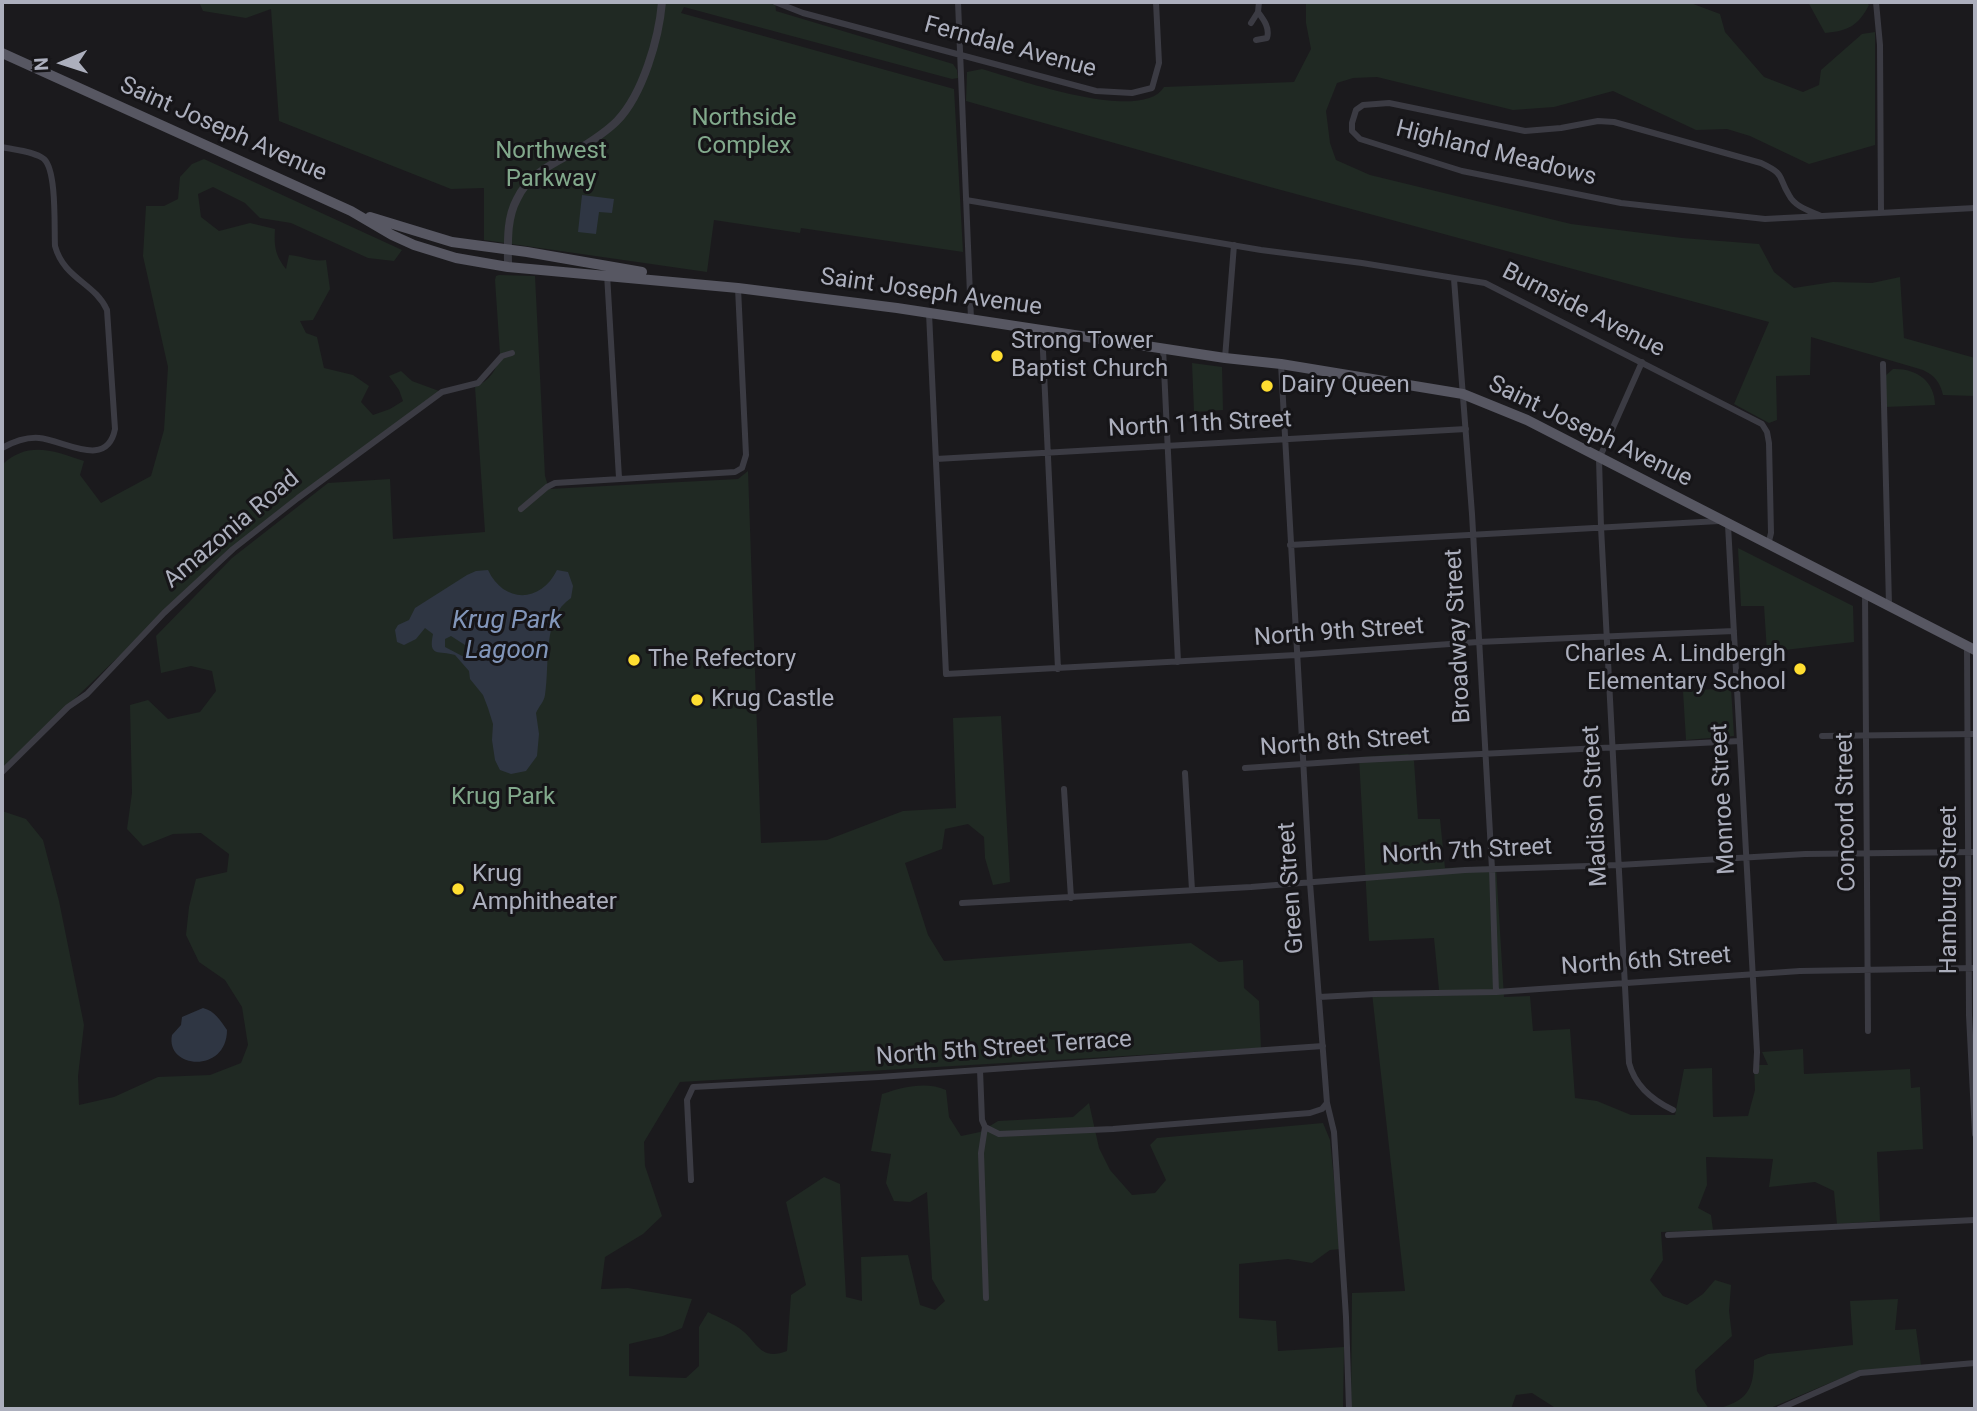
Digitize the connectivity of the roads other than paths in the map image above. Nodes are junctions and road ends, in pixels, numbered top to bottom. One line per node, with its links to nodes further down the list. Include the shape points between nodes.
1 (662, 2): 19 (street, via 645,72 629,106 601,134 528,181 510,216)
2 (775, 2): 11 (street, Ferndale Avenue)
3 (958, 2): 11 (street)
4 (1156, 2): 11 (street, Ferndale Avenue, via 1160,63 1156,81 1148,90 1096,91)
5 (1259, 2): 7 (street)
6 (1877, 2): 16 (street)
7 (1258, 12): 8 (street); 9 (street, via 1268,34)
8 (1251, 23)
9 (1256, 40)
10 (2, 53): 15 (main road, Saint Joseph Avenue)
11 (961, 56): 13 (street)
12 (2, 147): 37 (street, via 46,161 58,256 68,271 103,300 115,429 109,443 95,451 37,438)
13 (966, 200): 18 (street, Burnside Avenue); 25 (street)
14 (1975, 208): 16 (street, Highland Meadows)
15 (351, 211): 19 (main road, Saint Joseph Avenue, via 452,242); 20 (main road, Saint Joseph Avenue, via 414,245)
16 (1881, 213): 17 (street, Highland Meadows)
17 (1821, 216): 17 (street, Highland Meadows, via 1737,218 1539,188 1462,171 1360,139 1352,131 1353,116 1363,105 1389,103 1525,131 1614,122 1761,163 1782,176 1789,197 1800,207)
18 (1234, 245): 22 (street, Burnside Avenue); 29 (street)
19 (508, 249): 20 (street); 21 (main road, Saint Joseph Avenue)
20 (508, 267): 21 (main road, Saint Joseph Avenue)
21 (607, 270): 23 (main road, Saint Joseph Avenue); 41 (street)
22 (1454, 279): 30 (street, Burnside Avenue, via 1485,283); 33 (street, Broadway Street)
23 (738, 288): 24 (main road, Saint Joseph Avenue); 41 (street, via 742,468)
24 (929, 313): 25 (main road, Saint Joseph Avenue); 40 (street)
25 (971, 319): 26 (main road, Saint Joseph Avenue)
26 (1042, 330): 27 (main road, Saint Joseph Avenue); 38 (street)
27 (1163, 348): 29 (main road, Saint Joseph Avenue); 36 (street)
28 (512, 353): 65 (street, Amazonia Road, via 502,356 478,383 442,392 233,549)
29 (1225, 358): 31 (main road, Saint Joseph Avenue)
30 (1642, 362): 39 (street, Madison Street); 47 (street, Burnside Avenue, via 1762,424 1769,443)
31 (1281, 364): 33 (main road, Saint Joseph Avenue); 35 (street, Green Street)
32 (1883, 364): 49 (street)
33 (1463, 394): 34 (street, Broadway Street); 39 (main road, Saint Joseph Avenue, via 1527,420)
34 (1466, 429): 35 (street, North 11th Street); 45 (street, Broadway Street)
35 (1285, 439): 36 (street, North 11th Street); 46 (street, Green Street)
36 (1167, 446): 38 (street, North 11th Street); 55 (street)
37 (2, 448)
38 (1047, 453): 40 (street, North 11th Street); 56 (street)
39 (1599, 458): 43 (main road, Saint Joseph Avenue); 44 (street, Madison Street)
40 (936, 459): 56 (street, North 9th Street, via 946,674)
41 (619, 478): 42 (street, via 555,483)
42 (521, 509)
43 (1724, 522): 44 (street); 47 (main road, Saint Joseph Avenue); 50 (street, Monroe Street)
44 (1601, 527): 45 (street); 51 (street, Madison Street)
45 (1474, 535): 46 (street); 52 (street, Broadway Street)
46 (1290, 545): 54 (street, Green Street)
47 (1768, 545): 48 (main road, Saint Joseph Avenue)
48 (1865, 592): 49 (main road, Saint Joseph Avenue); 58 (street, Concord Street)
49 (1889, 605): 53 (main road, Saint Joseph Avenue)
50 (1734, 631): 51 (street, North 9th Street); 60 (street, Monroe Street)
51 (1606, 638): 52 (street, North 9th Street); 61 (street, Madison Street)
52 (1478, 642): 54 (street, North 9th Street); 62 (street, Broadway Street)
53 (1971, 648): 57 (street, Hamburg Street)
54 (1296, 655): 55 (street, North 9th Street); 63 (street, Green Street)
55 (1178, 662): 56 (street, North 9th Street)
56 (1058, 669)
57 (1971, 734): 58 (street); 69 (street, Hamburg Street)
58 (1865, 735): 59 (street); 68 (street, Concord Street)
59 (1822, 736)
60 (1740, 741): 61 (street, North 8th Street); 70 (street, Monroe Street)
61 (1612, 747): 62 (street, North 8th Street); 71 (street, Madison Street)
62 (1484, 753): 63 (street, North 8th Street); 72 (street, Broadway Street)
63 (1303, 764): 64 (street, North 8th Street); 73 (street, Green Street)
64 (1245, 768)
65 (2, 772)
66 (1185, 773): 74 (street)
67 (1064, 789): 75 (street)
68 (1866, 852): 69 (street, North 7th Street); 70 (street, North 7th Street); 78 (street, Concord Street)
69 (1972, 852): 77 (street, Hamburg Street)
70 (1747, 857): 71 (street, North 7th Street); 79 (street, Monroe Street)
71 (1619, 865): 72 (street, North 7th Street); 80 (street, Madison Street)
72 (1492, 869): 73 (street, North 7th Street); 81 (street, Broadway Street)
73 (1310, 883): 74 (street, North 7th Street); 82 (street, Green Street)
74 (1192, 890): 75 (street, North 7th Street)
75 (1071, 898): 76 (street, North 7th Street)
76 (962, 903)
77 (1972, 969): 78 (street, North 6th Street); 90 (street, Hamburg Street)
78 (1869, 970): 79 (street, North 6th Street); 83 (street, Concord Street)
79 (1753, 975): 80 (street, North 6th Street); 86 (street, Monroe Street)
80 (1625, 982): 81 (street, North 6th Street); 88 (street, Madison Street, via 1633,1076)
81 (1496, 992): 82 (street, North 6th Street)
82 (1319, 997): 84 (street, Green Street)
83 (1868, 1031)
84 (1323, 1046): 85 (street, North 5th Street Terrace); 87 (street, Green Street)
85 (980, 1070): 89 (street); 91 (street, North 5th Street Terrace, via 693,1087 686,1115)
86 (1756, 1071)
87 (1326, 1103): 89 (street, via 1310,1113 1113,1129 999,1134); 96 (street, Green Street, via 1334,1132)
88 (1673, 1110)
89 (985, 1127): 94 (street, via 981,1153)
90 (1975, 1134)
91 (691, 1180)
92 (1975, 1220): 93 (street)
93 (1668, 1236)
94 (986, 1298)
95 (1975, 1363): 97 (street, via 1860,1373)
96 (1349, 1409)
97 (1779, 1409)

